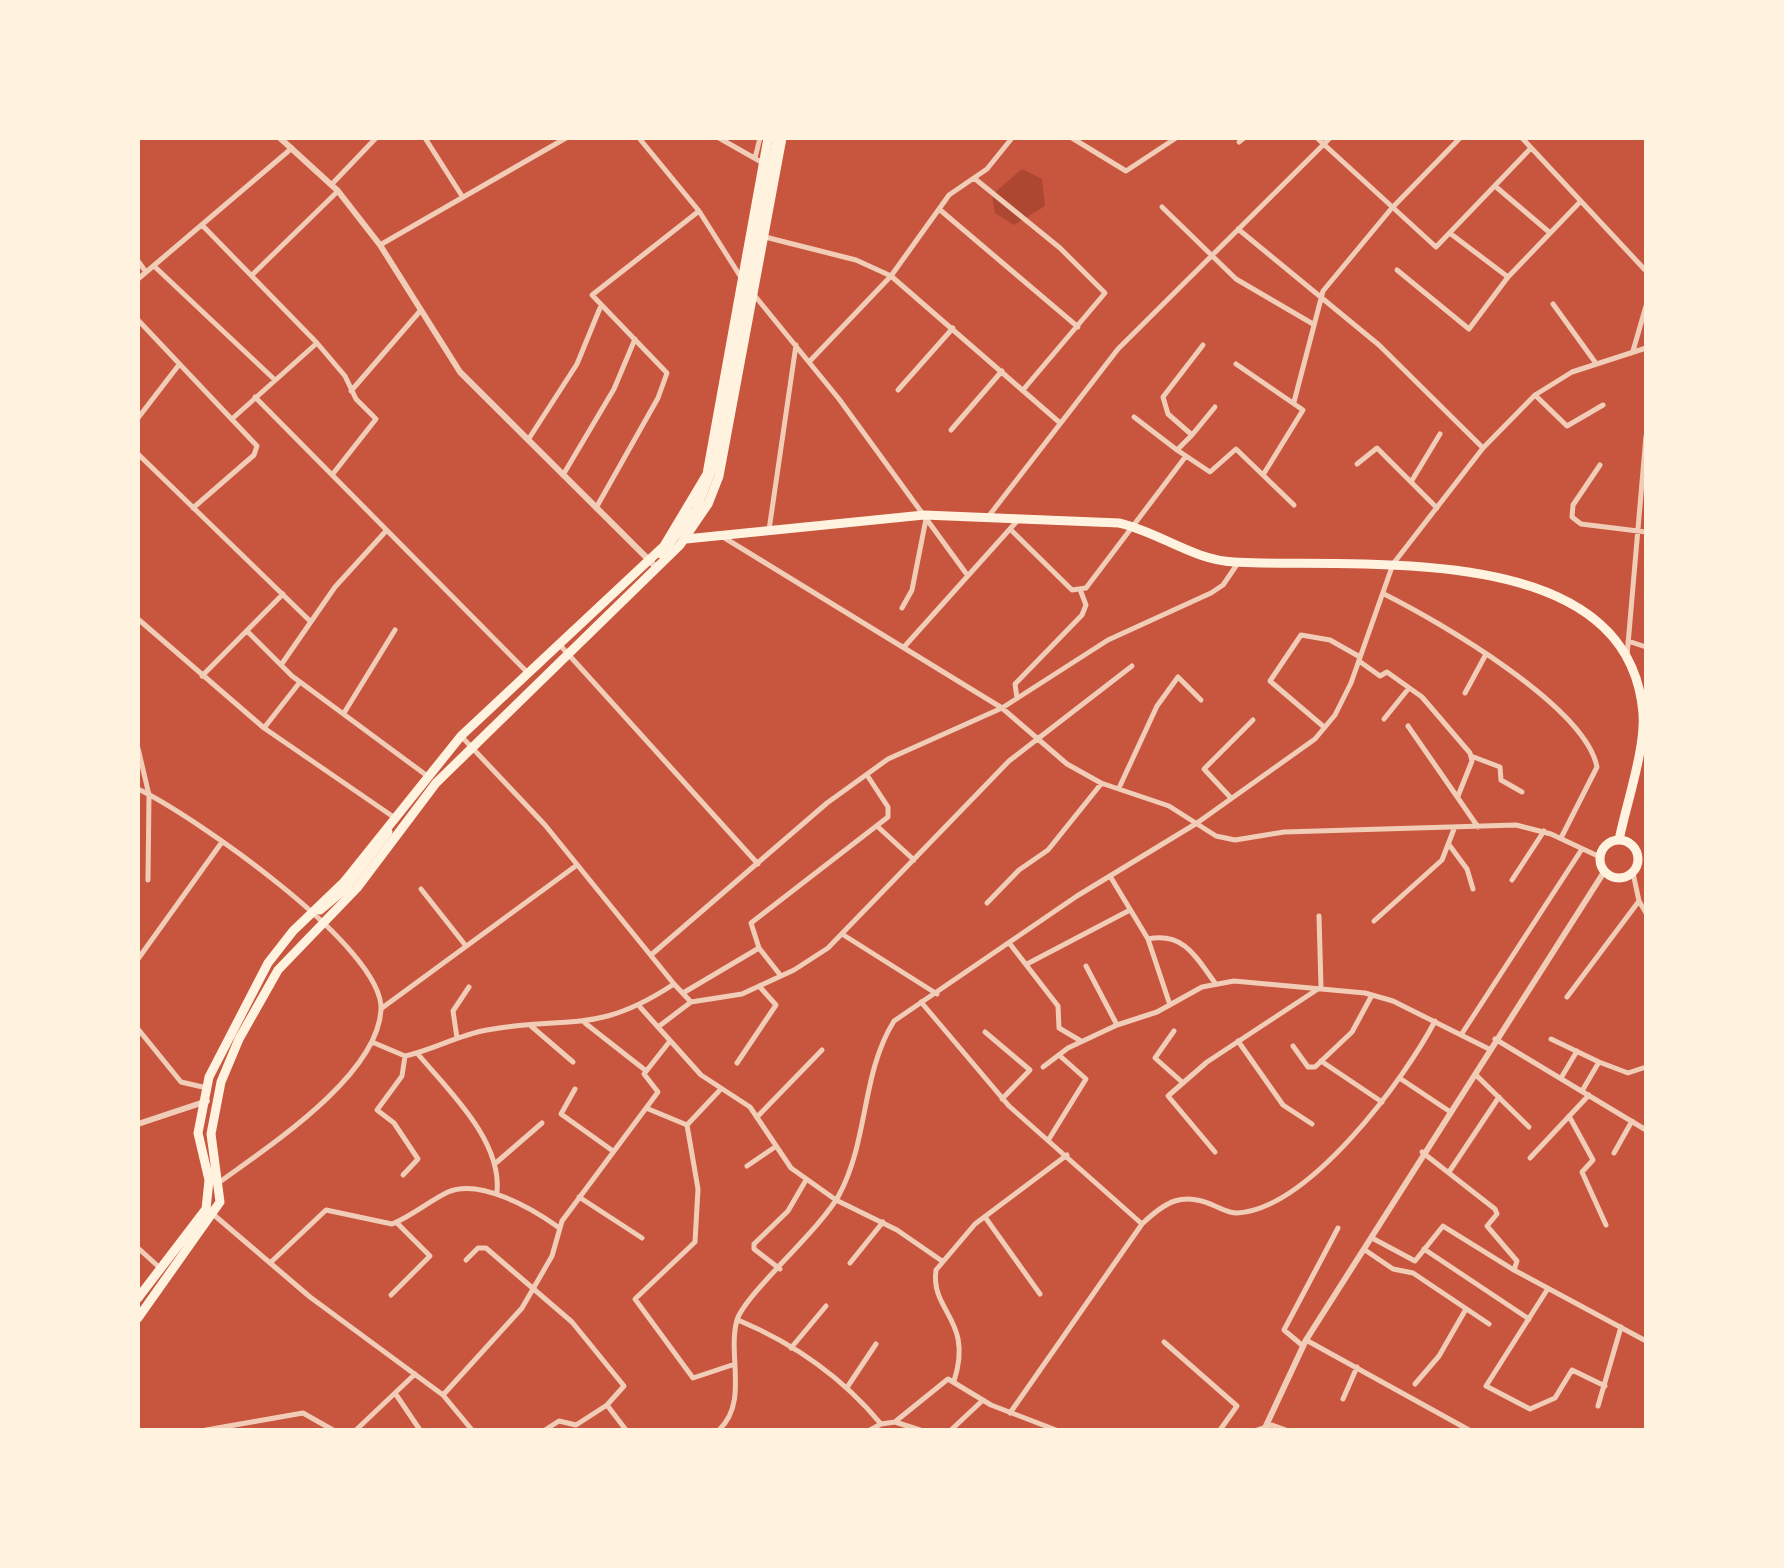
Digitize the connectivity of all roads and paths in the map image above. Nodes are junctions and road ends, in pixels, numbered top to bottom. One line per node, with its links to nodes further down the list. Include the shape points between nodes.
1 (280, 138): 18 (street); 114 (street, via 345,202 465,381)
2 (376, 138): 24 (street)
3 (425, 138): 25 (street)
4 (566, 138): 25 (street)
5 (639, 138): 30 (street)
6 (718, 138): 20 (street)
7 (760, 138): 20 (street)
8 (768, 138): 20 (main road)
9 (779, 138): 21 (main road); 114 (main road, via 714,464 696,510)
10 (1012, 138): 22 (street)
11 (1074, 138): 12 (street, via 1126,171)
12 (1176, 138)
13 (1316, 138): 17 (street)
14 (1330, 138): 17 (street)
15 (1460, 138): 29 (street)
16 (1522, 138): 19 (street)
17 (1323, 145): 29 (street); 32 (street)
18 (292, 148): 24 (street); 31 (street)
19 (1532, 148): 23 (street); 26 (street)
20 (758, 160): 21 (street); 46 (main road)
21 (774, 168): 35 (main road)
22 (974, 178): 28 (street); 56 (street, via 1103,290)
23 (1495, 186): 33 (street); 34 (street)
24 (334, 188): 36 (street); 43 (street)
25 (462, 196): 36 (street)
26 (1579, 203): 33 (street); 41 (street)
27 (1162, 207): 37 (street)
28 (939, 209): 44 (street); 56 (street)
29 (1391, 209): 34 (street, via 1432,246); 49 (street)
30 (699, 211): 46 (street); 52 (street, via 595,290 591,298)
31 (202, 225): 39 (street); 43 (street)
32 (1238, 229): 37 (street); 49 (street)
33 (1549, 232): 45 (street)
34 (1449, 234): 45 (street)
35 (762, 236): 44 (street); 48 (main road)
36 (380, 244): 53 (street)
37 (1209, 258): 55 (street, via 1251,291); 81 (street, via 1118,349)
38 (138, 261): 42 (street)
39 (154, 266): 42 (street); 69 (street)
40 (1396, 270): 45 (street, via 1469,329)
41 (1646, 271)
42 (146, 272): 47 (street)
43 (252, 274): 59 (street)
44 (892, 276): 57 (street); 64 (street)
45 (1508, 277)
46 (742, 278): 48 (street); 112 (main road, via 707,474)
47 (138, 279)
48 (750, 291): 60 (street); 111 (main road, via 719,476)
49 (1319, 299): 55 (street); 87 (street, via 1379,344)
50 (1553, 304): 65 (street)
51 (1646, 306): 63 (street)
52 (600, 308): 58 (street); 86 (street, via 577,364)
53 (421, 310): 72 (street); 86 (street, via 460,372)
54 (138, 320): 67 (street)
55 (1313, 324): 75 (street)
56 (1078, 327): 71 (street)
57 (953, 328): 68 (street); 70 (street)
58 (635, 339): 94 (street); 99 (street, via 667,373)
59 (318, 343): 69 (street); 72 (street)
60 (796, 345): 64 (street); 107 (street)
61 (1203, 345): 84 (street, via 1163,397 1168,414)
62 (1646, 348): 63 (street)
63 (1633, 352): 65 (street)
64 (810, 362): 101 (street)
65 (1595, 362): 73 (street)
66 (1236, 364): 75 (street)
67 (178, 366): 79 (street); 80 (street)
68 (1002, 371): 71 (street); 82 (street)
69 (276, 380): 74 (street)
70 (898, 390)
71 (1024, 390): 81 (street)
72 (351, 391): 93 (street, via 377,422)
73 (1535, 395): 76 (street, via 1567,426); 87 (street)
74 (255, 397): 80 (street); 93 (street)
75 (1294, 402): 95 (street, via 1303,412)
76 (1603, 405)
77 (1215, 407): 84 (street)
78 (1134, 417): 88 (street)
79 (138, 418)
80 (233, 418): 98 (street, via 256,450)
81 (1059, 422): 102 (street)
82 (951, 430)
83 (1440, 434): 96 (street)
84 (1192, 435): 88 (street)
85 (1646, 436): 108 (street)
86 (528, 440): 94 (street)
87 (1483, 448): 100 (street)
88 (1178, 450): 90 (street)
89 (138, 454): 98 (street)
90 (1186, 456): 95 (street, via 1210,472 1236,449); 104 (street)
91 (1357, 464): 96 (street, via 1376,448)
92 (1600, 465): 108 (street, via 1572,517)
93 (332, 474): 106 (street)
94 (563, 475): 99 (street)
95 (1263, 475): 97 (street)
96 (1411, 482): 100 (street)
97 (1294, 505)
98 (193, 508): 119 (street)
99 (596, 508): 114 (street)
100 (1437, 508): 115 (street)
101 (925, 517): 102 (main road); 107 (main road); 116 (street); 120 (street, via 912,590)
102 (986, 519): 103 (main road)
103 (1018, 520): 104 (main road); 105 (street)
104 (1132, 526): 113 (main road, via 1195,554); 117 (street)
105 (1010, 529): 116 (street); 117 (street)
106 (386, 531): 122 (street); 135 (street)
107 (769, 531): 110 (main road)
108 (1638, 531): 109 (street); 125 (street)
109 (1646, 532)
110 (720, 536): 111 (main road); 127 (street)
111 (685, 539): 112 (main road); 114 (main road)
112 (668, 541): 114 (main road)
113 (1238, 562): 115 (main road); 141 (street, via 1223,585 1108,640)
114 (652, 563): 126 (main road); 129 (main road); 316 (main road, via 492,709 425,783 360,872 274,961 223,1046 208,1087 202,1128 208,1200)
115 (1392, 564): 118 (street); 131 (main road, via 1432,565 1569,602 1596,618)
116 (968, 576): 127 (street)
117 (1081, 592): 141 (street, via 1082,614 1015,684)
118 (1382, 593): 130 (street); 132 (street)
119 (283, 594): 122 (street); 124 (street)
120 (902, 608)
121 (138, 619): 136 (street)
122 (310, 620): 133 (street)
123 (395, 630): 144 (street)
124 (246, 631): 133 (street); 136 (street)
125 (1628, 641): 128 (street); 131 (street)
126 (559, 644): 129 (street); 135 (main road)
127 (904, 646): 143 (street)
128 (1646, 647)
129 (567, 653): 152 (main road); 178 (street)
130 (1485, 656): 139 (street); 170 (street, via 1567,717 1597,762)
131 (1626, 656): 140 (main road)
132 (1359, 659): 138 (street); 149 (street); 149 (street, via 1330,640 1301,634 1270,680)
133 (281, 665): 137 (street)
134 (1132, 666): 151 (street)
135 (528, 673): 150 (main road)
136 (202, 676): 148 (street)
137 (300, 682): 144 (street); 148 (street)
138 (1409, 688): 145 (street); 154 (street)
139 (1465, 692)
140 (1643, 693): 171 (main road)
141 (1017, 698): 143 (street)
142 (1201, 700): 158 (street, via 1176,678)
143 (1002, 708): 151 (street); 156 (street, via 934,736)
144 (344, 713): 155 (street)
145 (1384, 719)
146 (1253, 720): 163 (street, via 1204,769)
147 (1408, 726): 162 (street)
148 (264, 728): 164 (street)
149 (1324, 728): 163 (street)
150 (461, 736): 152 (street); 155 (main road)
151 (1035, 738): 157 (street); 176 (street)
152 (470, 746): 179 (street); 194 (main road)
153 (138, 748): 161 (street)
154 (1471, 756): 160 (street, via 1500,768 1501,780); 162 (street)
155 (426, 775): 164 (main road)
156 (867, 775): 166 (street, via 890,811); 178 (street)
157 (1101, 784): 158 (street); 188 (street, via 1057,842)
158 (1119, 788): 165 (street)
159 (138, 789): 161 (street)
160 (1522, 792)
161 (148, 794): 172 (street); 183 (street)
162 (1458, 796): 167 (street)
163 (1231, 798): 165 (street)
164 (395, 818): 190 (main road)
165 (1198, 823): 168 (street, via 1235,840 1284,832); 182 (street)
166 (877, 826): 176 (street); 199 (street, via 756,915 751,926)
167 (1478, 827): 168 (street); 169 (street)
168 (1454, 829): 173 (street)
169 (1544, 832): 170 (street); 184 (street)
170 (1561, 838): 174 (street)
171 (1619, 840): 175 (main road); 177 (main road)
172 (222, 842): 190 (street); 201 (street)
173 (1450, 846): 186 (street); 193 (street)
174 (1583, 848): 175 (street); 227 (street)
175 (1600, 858): 180 (main road)
176 (914, 860): 195 (street)
177 (1643, 862): 181 (main road)
178 (758, 864): 200 (street)
179 (577, 865): 198 (street); 200 (street)
180 (1604, 872): 181 (main road, via 1624,879); 229 (street)
181 (1633, 874): 187 (street)
182 (1110, 875): 189 (street); 197 (street)
183 (148, 880)
184 (1512, 880)
185 (421, 888): 198 (street)
186 (1473, 889)
187 (1638, 901): 191 (street); 213 (street)
188 (987, 903)
189 (1131, 910): 196 (street); 202 (street)
190 (313, 911): 194 (street); 253 (main road, via 268,963)
191 (1646, 913)
192 (1319, 916): 209 (street)
193 (1374, 920)
194 (324, 922): 218 (street, via 373,984); 260 (main road, via 278,970 238,1040)
195 (842, 934): 204 (street); 211 (street)
196 (1148, 939): 205 (street, via 1181,941); 216 (street)
197 (1010, 944): 202 (street); 211 (street)
198 (466, 946): 218 (street)
199 (759, 948): 204 (street); 210 (street)
200 (651, 954): 206 (street)
201 (138, 959)
202 (1027, 964): 232 (street, via 1058,1006 1059,1028)
203 (1086, 966): 221 (street)
204 (781, 976): 208 (street)
205 (1215, 983): 209 (street); 216 (street)
206 (674, 984): 210 (street); 217 (street)
207 (469, 986): 228 (street, via 453,1011)
208 (759, 986): 214 (street); 245 (street, via 776,1005)
209 (1321, 987): 212 (street); 233 (street)
210 (683, 993): 214 (street)
211 (937, 994): 215 (street)
212 (1372, 995): 219 (street); 242 (street, via 1354,1030)
213 (1567, 997)
214 (691, 1002): 223 (street)
215 (921, 1002): 259 (street); 291 (street, via 894,1021 876,1052 859,1144)
216 (1170, 1005): 221 (street)
217 (640, 1006): 220 (street); 223 (street)
218 (382, 1008): 234 (street)
219 (1434, 1021): 227 (street); 251 (street)
220 (584, 1024): 222 (street); 248 (street)
221 (1117, 1025): 232 (street)
222 (531, 1026): 228 (street); 243 (street)
223 (658, 1026): 231 (street)
224 (138, 1028): 253 (street, via 182,1082)
225 (1174, 1031): 252 (street, via 1154,1058)
226 (984, 1032): 259 (street, via 1030,1070)
227 (1461, 1035): 236 (street)
228 (457, 1038): 239 (street)
229 (1495, 1039): 236 (street); 250 (street)
230 (1550, 1039): 238 (street)
231 (670, 1041): 248 (street); 255 (street)
232 (1082, 1041): 240 (street)
233 (1238, 1041): 252 (street); 270 (street, via 1283,1104)
234 (372, 1042): 241 (street); 287 (street, via 316,1108)
235 (1293, 1046): 242 (street, via 1310,1068)
236 (1490, 1049): 249 (street)
237 (822, 1050): 266 (street)
238 (1577, 1051): 244 (street); 250 (street)
239 (416, 1053): 241 (street); 282 (street, via 466,1112)
240 (1058, 1054): 246 (street); 274 (street, via 1086,1079)
241 (405, 1056): 285 (street, via 402,1076 377,1110 418,1161)
242 (1321, 1061): 262 (street)
243 (573, 1062)
244 (1599, 1062): 247 (street, via 1628,1073); 256 (street)
245 (737, 1063)
246 (1043, 1067)
247 (1646, 1068)
248 (645, 1070): 263 (street, via 644,1078 658,1090)
249 (1474, 1073): 258 (street); 264 (street)
250 (1561, 1078): 256 (street)
251 (1401, 1079): 262 (street); 264 (street)
252 (1182, 1082): 277 (street, via 1168,1100)
253 (207, 1088): 261 (main road)
254 (575, 1089): 276 (street, via 561,1114)
255 (719, 1090): 266 (street, via 745,1103); 271 (street)
256 (1582, 1091): 257 (street)
257 (1590, 1095): 265 (street); 267 (street)
258 (1499, 1098): 272 (street); 284 (street)
259 (1002, 1099): 274 (street)
260 (218, 1100): 261 (street); 287 (main road, via 211,1134)
261 (204, 1101): 269 (street); 288 (main road, via 198,1133)
262 (1382, 1102): 296 (street, via 1321,1167 1262,1205 1236,1213 1180,1198 1168,1200)
263 (646, 1108): 271 (street); 276 (street)
264 (1449, 1111): 278 (street)
265 (1569, 1116): 281 (street); 297 (street, via 1593,1160 1582,1172)
266 (756, 1118): 275 (street)
267 (1632, 1121): 273 (street); 279 (street)
268 (542, 1123): 282 (street)
269 (138, 1124)
270 (1312, 1124)
271 (686, 1126): 329 (street, via 698,1188 696,1240 636,1300 690,1376)
272 (1530, 1127)
273 (1646, 1130)
274 (1049, 1140): 280 (street)
275 (775, 1147): 283 (street); 286 (street)
276 (613, 1150): 290 (street)
277 (1215, 1152)
278 (1422, 1152): 284 (street); 301 (street)
279 (1614, 1153)
280 (1068, 1155): 293 (street); 296 (street)
281 (1530, 1158)
282 (496, 1162): 289 (street)
283 (747, 1166)
284 (1449, 1172): 311 (street, via 1495,1208 1487,1228 1517,1261)
285 (403, 1175)
286 (806, 1180): 291 (street); 310 (street, via 788,1212 754,1244)
287 (220, 1182): 288 (street); 292 (main road)
288 (209, 1190): 309 (main road, via 206,1209)
289 (496, 1192): 295 (street, via 450,1191); 298 (street)
290 (579, 1197): 298 (street); 300 (street)
291 (836, 1200): 294 (street); 310 (street)
292 (214, 1215): 307 (street); 319 (main road)
293 (985, 1217): 306 (street); 314 (street)
294 (883, 1222): 306 (street); 308 (street)
295 (396, 1223): 307 (street, via 326,1210); 315 (street, via 430,1256)
296 (1142, 1224): 342 (street)
297 (1606, 1224)
298 (558, 1228): 313 (street)
299 (1338, 1228): 326 (street, via 1284,1330)
300 (642, 1238)
301 (1372, 1238): 303 (street, via 1413,1260); 304 (street)
302 (138, 1248): 309 (street)
303 (1424, 1249): 311 (street, via 1443,1226); 320 (street)
304 (1364, 1250): 318 (street); 326 (street)
305 (466, 1260): 313 (street, via 484,1246)
306 (942, 1261): 332 (street, via 937,1288 962,1348)
307 (270, 1263): 331 (street)
308 (850, 1263)
309 (160, 1268): 316 (main road)
310 (780, 1270): 321 (street)
311 (1514, 1270): 312 (street)
312 (1547, 1290): 320 (street); 323 (street)
313 (533, 1291): 336 (street); 340 (street, via 586,1336 623,1383)
314 (1040, 1294)
315 (391, 1295)
316 (138, 1301)
317 (826, 1306): 328 (street)
318 (1466, 1309): 322 (street); 333 (street)
319 (138, 1318)
320 (1529, 1319): 335 (street, via 1486,1386 1530,1409 1555,1398 1572,1370)
321 (738, 1320): 328 (street); 329 (street)
322 (1489, 1324)
323 (1621, 1326): 324 (street); 335 (street)
324 (1646, 1341)
325 (1164, 1342): 358 (street, via 1237,1406)
326 (1305, 1343): 330 (street); 345 (street)
327 (876, 1344): 334 (street)
328 (791, 1348): 334 (street)
329 (735, 1364): 353 (street, via 732,1411)
330 (1358, 1367): 338 (street); 360 (street)
331 (415, 1373): 336 (street); 337 (street)
332 (954, 1380): 339 (street); 343 (street)
333 (1415, 1384)
334 (848, 1386): 344 (street)
335 (1605, 1386): 341 (street)
336 (443, 1395): 350 (street)
337 (397, 1396): 348 (street); 349 (street)
338 (1343, 1399)
339 (983, 1400): 342 (street); 356 (street)
340 (607, 1405): 351 (street, via 576,1426 559,1422); 352 (street)
341 (1598, 1406)
342 (1010, 1413): 357 (street)
343 (895, 1422): 344 (street); 355 (street)
344 (881, 1424): 354 (street)
345 (1262, 1429): 359 (street)
346 (206, 1430): 347 (street, via 303,1413)
347 (334, 1430)
348 (356, 1430)
349 (420, 1430)
350 (472, 1430)
351 (545, 1430)
352 (626, 1430)
353 (720, 1430)
354 (870, 1430)
355 (920, 1430)
356 (951, 1430)
357 (1056, 1430)
358 (1220, 1430)
359 (1286, 1430)
360 (1469, 1430)

